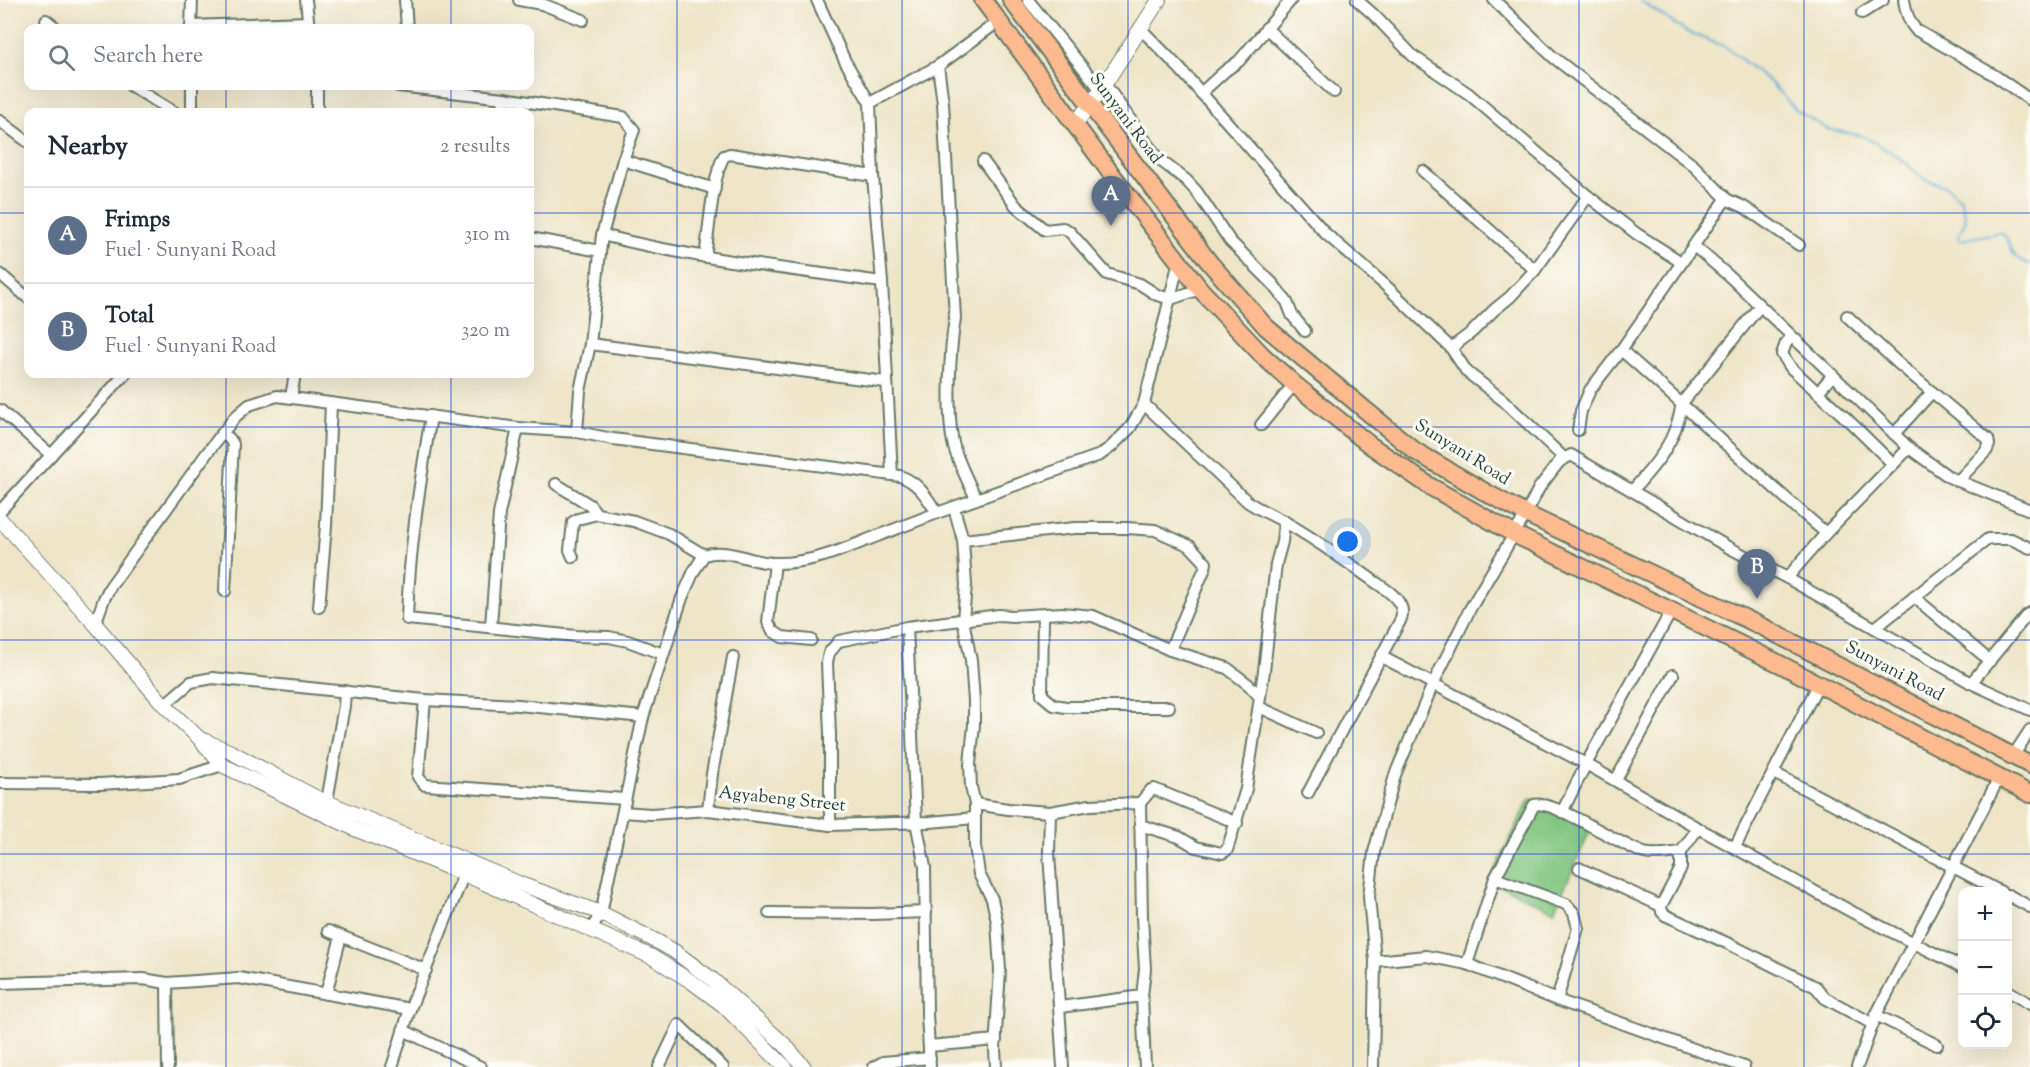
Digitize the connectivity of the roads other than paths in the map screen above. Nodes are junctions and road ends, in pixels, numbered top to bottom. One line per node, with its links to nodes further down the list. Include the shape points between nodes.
1 (192, 0): 20 (street)
2 (306, 0): 21 (street)
3 (405, 0): 22 (street)
4 (519, 0): 17 (street)
5 (817, 0): 35 (street)
6 (983, 0): 18 (main road)
7 (1011, 0): 36 (main road, Sunyani Road)
8 (1028, 0): 26 (street)
9 (1159, 0): 23 (street)
10 (1291, 0): 24 (street)
11 (1357, 0): 49 (street, via 1413,56 1469,94)
12 (1494, 0): 50 (street, via 1553,57 1694,166)
13 (1883, 0): 15 (street)
14 (1904, 0): 34 (street, via 1916,30)
15 (1862, 13)
16 (46, 20): 19 (street)
17 (584, 20)
18 (999, 21): 25 (street); 42 (main road)
19 (51, 24)
20 (191, 24)
21 (308, 24)
22 (407, 24)
23 (1140, 28): 26 (street); 32 (street)
24 (1266, 28): 31 (street); 32 (street, via 1239,61)
25 (938, 66): 35 (street); 99 (street, via 955,318 951,419 954,446)
26 (1103, 87): 36 (street); 67 (street, via 1161,161 1197,192 1230,241 1273,284)
27 (138, 90): 37 (street)
28 (192, 90): 38 (street)
29 (317, 90): 39 (street)
30 (441, 90): 33 (street)
31 (1334, 92)
32 (1201, 93): 70 (street, via 1326,234)
33 (504, 98): 40 (street); 44 (street, via 623,117 634,130)
34 (2030, 100)
35 (870, 104): 47 (street)
36 (1090, 104): 42 (street); 105 (main road, Sunyani Road, via 1209,262 1266,327 1415,451)
37 (167, 108)
38 (192, 108)
39 (317, 108)
40 (503, 108)
41 (0, 120): 43 (street)
42 (1075, 124): 57 (main road)
43 (24, 139)
44 (623, 160): 48 (street); 51 (street)
45 (983, 160): 64 (street, via 1017,206 1038,225 1045,230 1069,231 1107,274)
46 (1423, 171): 59 (street)
47 (873, 176): 48 (street, via 730,154 721,162); 61 (street)
48 (715, 189): 56 (street)
49 (1588, 196): 58 (street); 59 (street)
50 (1726, 199): 53 (street); 54 (street)
51 (602, 235): 55 (street); 56 (street)
52 (534, 239): 55 (street)
53 (1799, 245)
54 (1694, 246): 58 (street); 65 (street)
55 (600, 251): 69 (street)
56 (705, 257): 61 (street)
57 (1179, 261): 62 (main road); 64 (street)
58 (1681, 262): 71 (street)
59 (1535, 270): 70 (street)
60 (0, 274): 63 (street)
61 (882, 282): 75 (street)
62 (1200, 289): 64 (street); 76 (main road)
63 (24, 295)
64 (1171, 299): 82 (street)
65 (1760, 307): 68 (street); 80 (street)
66 (1847, 316): 78 (street)
67 (1305, 331)
68 (1792, 337): 72 (street); 77 (street, via 1782,354 1791,368)
69 (590, 344): 75 (street); 88 (street, via 580,391)
70 (1451, 348): 93 (street, via 1467,372)
71 (1621, 350): 80 (street); 87 (street, via 1590,390)
72 (1833, 375): 77 (street); 90 (street)
73 (118, 378): 92 (street)
74 (294, 378): 79 (street)
75 (886, 382): 95 (street)
76 (1293, 384): 85 (street); 109 (main road, via 1370,446 1431,487)
77 (1818, 392): 94 (street)
78 (1932, 392): 90 (street); 96 (street, via 1988,439 1987,450)
79 (291, 397): 81 (street); 89 (street, via 277,396 249,405)
80 (1683, 403): 98 (street, via 1673,438); 108 (street)
81 (331, 404): 84 (street); 118 (street)
82 (1144, 404): 99 (street, via 1130,428 1100,454); 107 (street, via 1248,502)
83 (0, 410): 92 (street)
84 (431, 416): 86 (street); 124 (street, via 415,512 407,619)
85 (1261, 425)
86 (518, 428): 88 (street); 124 (street, via 499,514)
87 (1578, 430)
88 (577, 432): 95 (street)
89 (222, 434): 116 (street, via 233,444); 123 (street, via 110,587)
90 (1894, 434): 91 (street)
91 (1908, 448): 94 (street); 96 (street)
92 (51, 455): 101 (street)
93 (1564, 458): 98 (street, via 1571,455); 105 (street, via 1539,488)
94 (1893, 464): 108 (street)
95 (891, 475): 103 (street, via 911,480 925,492)
96 (1958, 481): 102 (street)
97 (556, 484): 104 (street)
98 (1632, 491): 115 (street)
99 (976, 498): 100 (street)
100 (954, 508): 103 (street); 110 (street)
101 (0, 510)
102 (2030, 510)
103 (937, 513): 114 (street, via 833,555)
104 (597, 514): 112 (street, via 634,521 669,534); 113 (street, via 573,522)
105 (1526, 514): 109 (street); 147 (main road, Sunyani Road, via 1763,627)
106 (0, 519): 123 (street)
107 (1284, 521): 131 (street, via 1342,558 1398,601 1402,616); 139 (street)
108 (1826, 533): 115 (street)
109 (1514, 534): 119 (main road); 135 (street, via 1470,609)
110 (963, 540): 122 (street); 128 (street, via 1075,528 1127,528 1155,530 1190,546 1206,563)
111 (2030, 548): 117 (street, via 2011,539 1988,539)
112 (704, 555): 114 (street, via 732,554); 129 (street, via 682,598)
113 (573, 557)
114 (775, 564): 127 (street, via 768,622 772,631 782,637)
115 (1787, 578): 126 (street)
116 (225, 591)
117 (1914, 597): 126 (street); 132 (street)
118 (319, 607)
119 (1672, 610): 136 (main road); 148 (street)
120 (1043, 613): 122 (street); 128 (street, via 1093,616); 141 (street, via 1042,695 1054,705)
121 (2030, 614): 132 (street)
122 (963, 620): 125 (street); 160 (street, via 971,660 974,725 970,764)
123 (95, 624): 140 (street)
124 (491, 626): 129 (street, via 628,640)
125 (907, 627): 166 (street); 168 (street, via 839,641 829,653)
126 (1875, 628): 134 (street)
127 (811, 640)
128 (1170, 650): 139 (street, via 1227,668 1249,685)
129 (663, 654): 143 (street)
130 (733, 657): 161 (street)
131 (1382, 657): 135 (street); 155 (street)
132 (1990, 661): 134 (street)
133 (1673, 675): 153 (street)
134 (1971, 683): 142 (street)
135 (1433, 684): 148 (street); 188 (street, via 1395,775 1374,852 1369,897)
136 (1818, 684): 151 (street); 152 (main road)
137 (345, 691): 138 (street); 140 (street, via 201,679 191,682); 158 (street)
138 (424, 700): 143 (street); 157 (street, via 418,777 425,785)
139 (1259, 702): 145 (street); 167 (street, via 1246,789)
140 (164, 705): 146 (street)
141 (1169, 707)
142 (2030, 710)
143 (643, 717): 157 (street)
144 (2030, 730): 147 (street)
145 (1316, 733)
146 (199, 738): 149 (street); 158 (street)
147 (2013, 756): 150 (main road, Sunyani Road)
148 (1586, 764): 153 (street); 164 (street)
149 (222, 765): 154 (street, via 179,779 100,784); 175 (street, via 355,830)
150 (2030, 765)
151 (1774, 773): 171 (street); 173 (street)
152 (1999, 778): 156 (main road); 173 (street)
153 (1616, 780): 170 (street)
154 (0, 783)
155 (1308, 793)
156 (2030, 794)
157 (625, 799): 162 (street)
158 (327, 801): 182 (street, via 524,885)
159 (1140, 803): 163 (street); 167 (street, via 1154,789); 169 (street)
160 (975, 804): 163 (street); 165 (street)
161 (708, 810): 162 (street, Agyabeng Street); 168 (street, Agyabeng Street)
162 (623, 812): 182 (street)
163 (1050, 812): 199 (street, via 1049,853)
164 (1562, 812): 172 (street, via 1642,852); 176 (street, via 1541,803 1534,805)
165 (975, 818): 166 (street, Agyabeng Street); 203 (street, via 979,874 992,899 997,922 1000,970)
166 (916, 822): 168 (street, Agyabeng Street); 181 (street, via 925,867)
167 (1236, 823): 169 (street, via 1227,850 1222,853)
168 (830, 825)
169 (1140, 825): 196 (street, via 1145,969)
170 (1698, 828): 171 (street); 172 (street)
171 (1735, 847): 187 (street)
172 (1681, 852): 179 (street, via 1681,868)
173 (1954, 866): 177 (street); 187 (street)
174 (1579, 868): 179 (street)
175 (464, 874): 184 (street); 191 (street)
176 (1495, 878): 189 (street); 197 (street, via 1566,904 1574,913 1578,928)
177 (1993, 887)
178 (2012, 898): 180 (street)
179 (1661, 906): 201 (street, via 1665,915 1816,987 1825,998)
180 (2030, 907)
181 (926, 912): 183 (street); 205 (street)
182 (601, 913): 184 (street); 213 (street, via 674,951 713,980)
183 (769, 913)
184 (591, 930): 212 (street, via 652,957 692,982 723,1005)
185 (328, 932): 186 (street)
186 (340, 936): 191 (street); 194 (street)
187 (1914, 943): 190 (street); 201 (street)
188 (1375, 961): 189 (street, via 1426,956); 218 (street)
189 (1467, 964): 197 (street)
190 (1958, 965)
191 (426, 970): 200 (street)
192 (0, 983): 193 (street, via 143,979)
193 (167, 983): 194 (street, via 239,978); 207 (street)
194 (326, 994): 200 (street)
195 (2012, 994): 198 (street)
196 (1142, 996): 199 (street); 217 (street)
197 (1557, 1000): 219 (street)
198 (2030, 1004)
199 (1060, 1007): 216 (street)
200 (410, 1010): 202 (street)
201 (1875, 1020): 204 (street); 220 (street)
202 (403, 1030): 208 (street); 209 (street)
203 (996, 1040): 205 (street); 215 (street)
204 (1937, 1045)
205 (929, 1046): 206 (street)
206 (930, 1062): 214 (street, via 883,1062)
207 (168, 1067)
208 (392, 1067)
209 (481, 1067)
210 (659, 1067): 211 (street, via 679,1025)
211 (723, 1067)
212 (785, 1067)
213 (804, 1067)
214 (874, 1067)
215 (996, 1067)
216 (1063, 1067)
217 (1145, 1067)
218 (1373, 1067)
219 (1744, 1067)
220 (1857, 1067)

